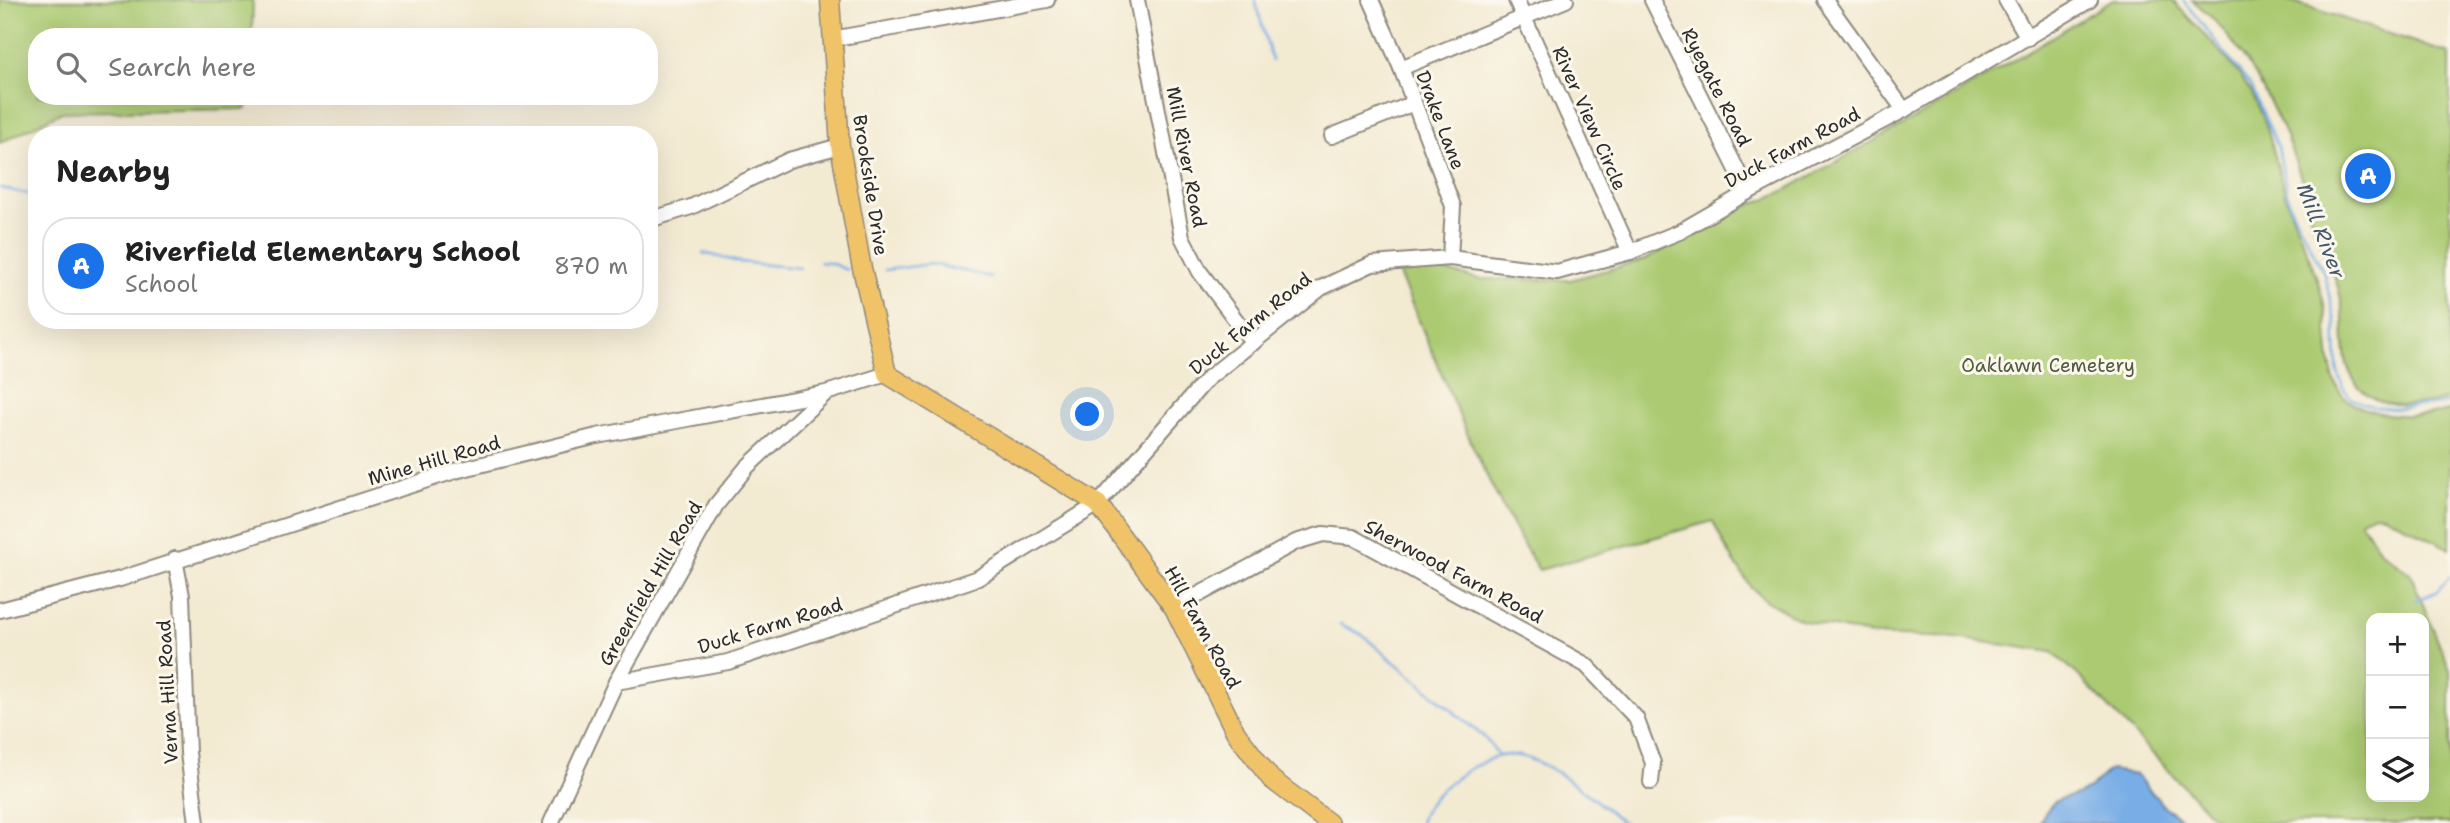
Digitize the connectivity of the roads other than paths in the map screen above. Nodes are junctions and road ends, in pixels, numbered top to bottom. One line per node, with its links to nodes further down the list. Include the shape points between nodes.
1 (830, 0): 13 (main road, Brookside Drive)
2 (1046, 0): 13 (street)
3 (1137, 0): 23 (street, Mill River Road, via 1182,237 1200,272)
4 (1371, 0): 14 (street, Drake Lane)
5 (1516, 0): 11 (street, River View Circle)
6 (1566, 0): 11 (street)
7 (1652, 0): 19 (street, Ryegate Road)
8 (1825, 0): 16 (street)
9 (2006, 0): 12 (street)
10 (2091, 0): 12 (street, Duck Farm Road)
11 (1524, 19): 14 (street); 21 (street, River View Circle)
12 (2028, 38): 16 (street, Duck Farm Road)
13 (832, 39): 18 (main road, Brookside Drive)
14 (1401, 68): 15 (street, Drake Lane)
15 (1414, 103): 17 (street); 22 (street, Drake Lane, via 1453,206)
16 (1904, 110): 19 (street, Duck Farm Road)
17 (1332, 136)
18 (841, 146): 20 (street, via 789,160 691,207); 24 (main road, Brookside Drive, via 861,264)
19 (1748, 192): 21 (street, Duck Farm Road, via 1679,232)
20 (658, 217)
21 (1630, 253): 22 (street, Duck Farm Road, via 1557,272)
22 (1450, 258): 23 (street, Duck Farm Road, via 1372,264 1321,288)
23 (1253, 343): 26 (street, Duck Farm Road, via 1207,379)
24 (887, 374): 25 (street, Mine Hill Road); 26 (main road, Hill Farm Road)
25 (827, 393): 27 (street, Mine Hill Road, via 597,436 455,471); 30 (street, Greenfield Hill Road, via 747,467 716,506)
26 (1098, 504): 28 (main road, Hill Farm Road); 30 (street, Duck Farm Road, via 978,578 728,662)
27 (175, 559): 29 (street, Mine Hill Road, via 120,579); 32 (street, Verna Hill Road, via 182,596 188,753)
28 (1174, 608): 31 (street, Sherwood Farm Road, via 1296,542 1323,534 1353,537 1586,665 1636,718 1653,763); 34 (main road, Hill Farm Road, via 1236,733 1271,779)
29 (0, 610)
30 (616, 682): 33 (street, Greenfield Hill Road)
31 (1651, 782)
32 (197, 823)
33 (551, 823)
34 (1329, 823)

